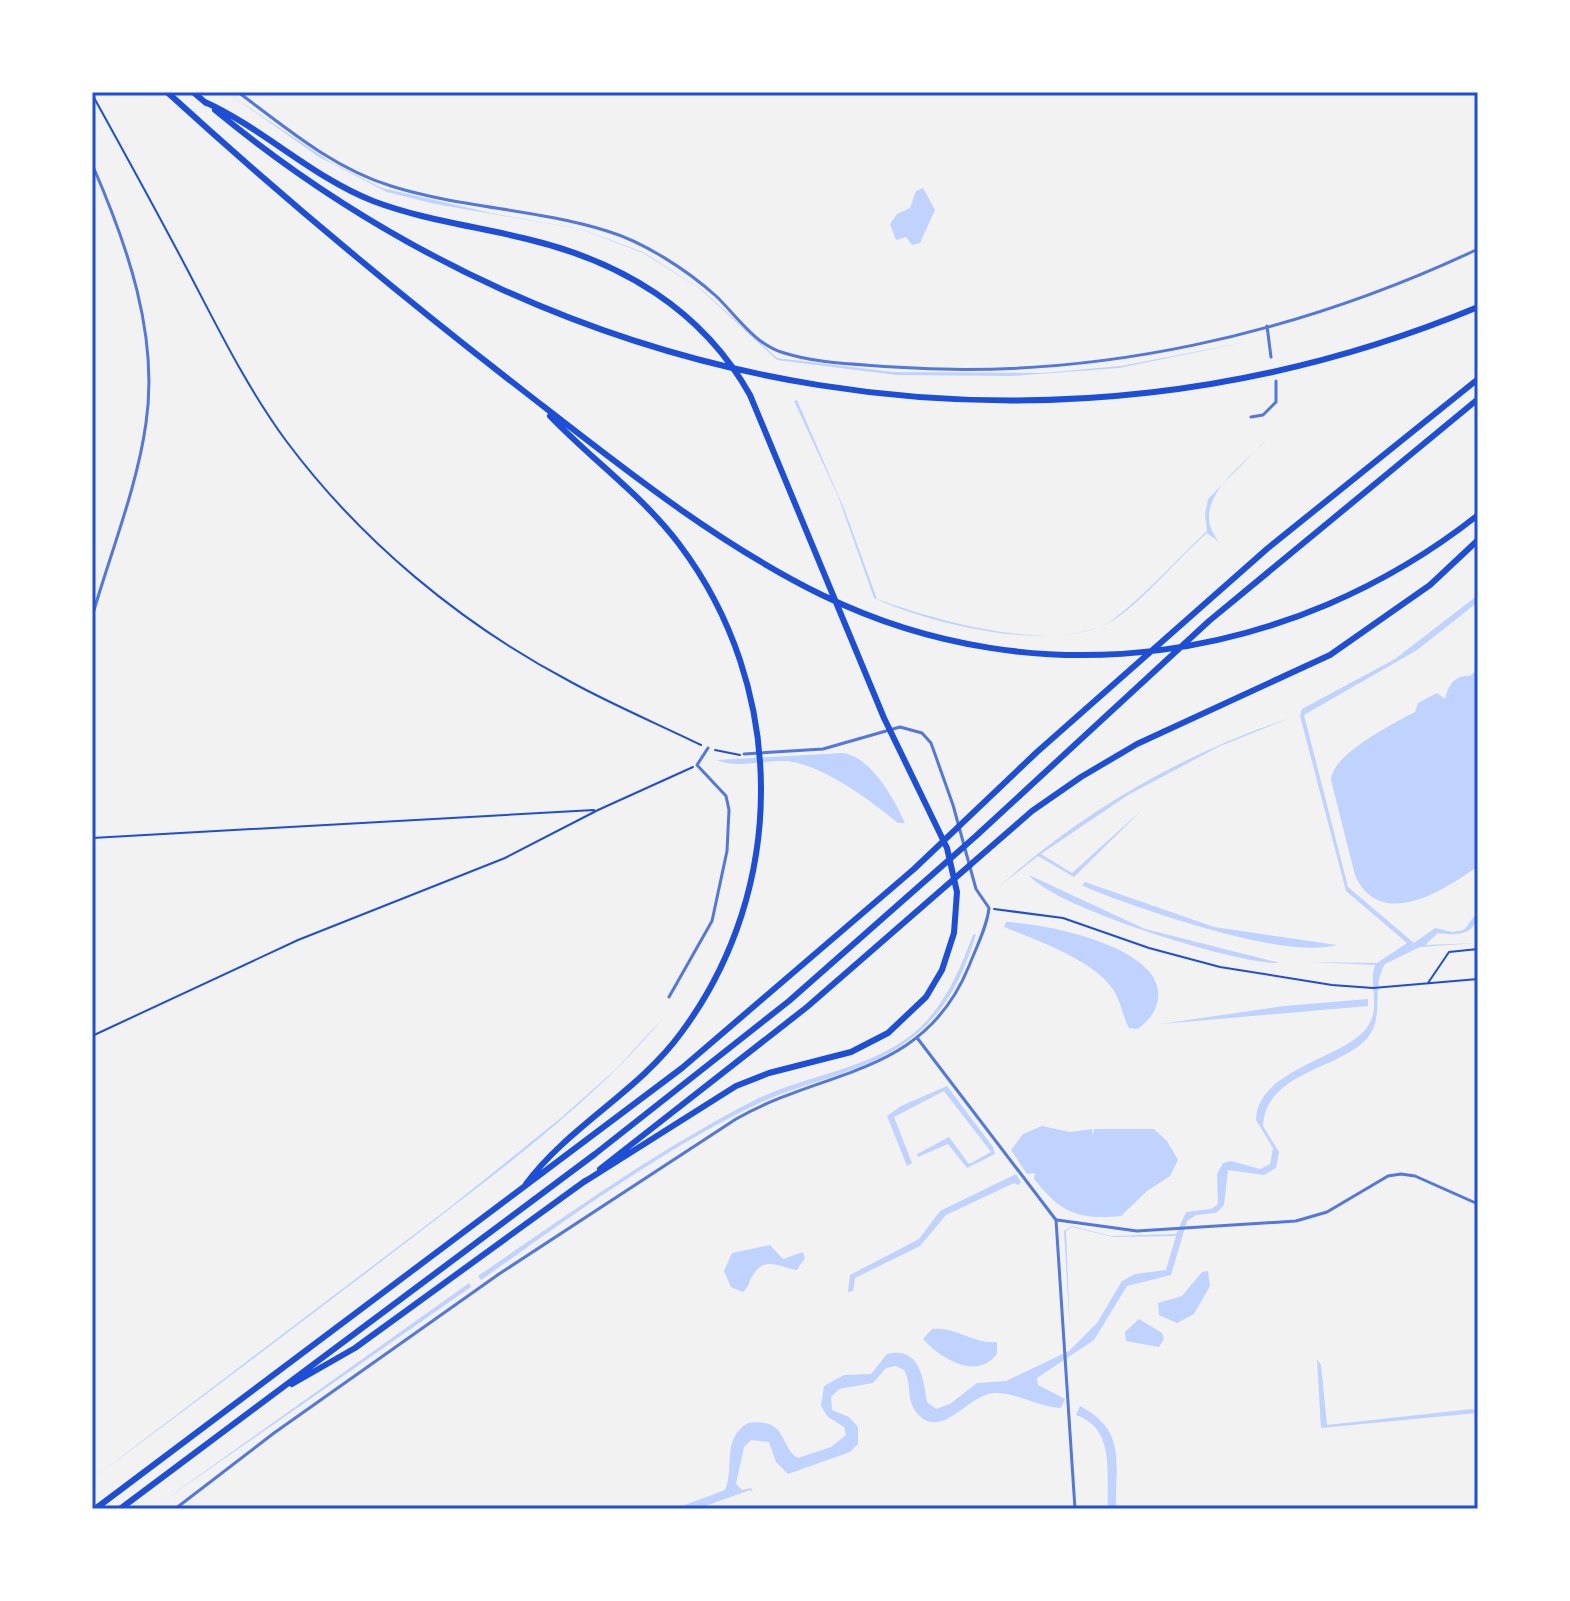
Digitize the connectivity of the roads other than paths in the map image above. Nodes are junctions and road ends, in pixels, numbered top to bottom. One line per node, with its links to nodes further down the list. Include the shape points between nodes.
1 (167, 92): 13 (highway, via 319,226)
2 (193, 92): 4 (highway)
3 (238, 92): 8 (street, via 319,152 374,180 610,231 689,274 763,342 784,354 935,370 1030,367 1124,357)
4 (205, 102): 7 (highway, via 293,172 463,273 530,304 650,347 772,378 945,399 1034,400 1152,391 1334,356); 22 (highway, via 372,201 557,246 616,268 676,307 713,342 750,395 884,718 942,836 955,879 951,946 926,997 901,1023 873,1042 736,1086)
5 (92, 164): 17 (street, via 142,310 148,370 142,442)
6 (1478, 249): 8 (street, via 1371,295)
7 (1478, 307)
8 (1267, 326): 9 (street)
9 (1271, 357)
10 (1478, 379): 23 (highway, via 1179,625 914,869 682,1068)
11 (1276, 381): 14 (street, via 1276,402 1270,411)
12 (1478, 399): 26 (highway, via 1209,621 918,889 693,1078)
13 (538, 402): 15 (highway, via 758,560 826,597 938,637 1035,653 1162,651 1257,633 1371,587); 23 (highway, via 653,514 709,588 740,657 762,777 751,888 714,982 662,1056 540,1165)
14 (1251, 417)
15 (1478, 515)
16 (1478, 540): 22 (highway, via 1430,585 1359,636 1293,674 1126,751 1032,811 807,1007)
17 (92, 617)
18 (708, 748): 20 (street, via 697,765 726,796 727,851 712,921)
19 (744, 754): 21 (street, via 840,746 900,727 922,733 931,743 976,889 989,908 957,992)
20 (669, 997)
21 (918, 1039): 25 (street); 29 (street, via 887,1059 736,1119 487,1282)
22 (584, 1182): 26 (highway, via 355,1348)
23 (521, 1190): 27 (highway)
24 (1478, 1204): 25 (street, via 1401,1174 1305,1219 1118,1231)
25 (1056, 1220): 30 (street)
26 (268, 1398): 28 (highway)
27 (95, 1509)
28 (120, 1509)
29 (175, 1509)
30 (1075, 1509)

